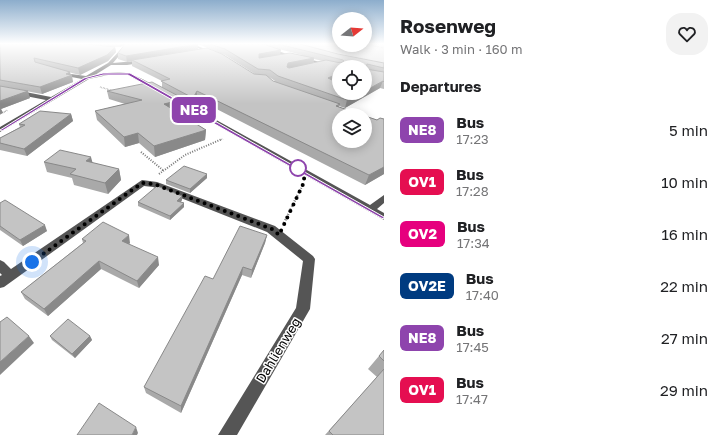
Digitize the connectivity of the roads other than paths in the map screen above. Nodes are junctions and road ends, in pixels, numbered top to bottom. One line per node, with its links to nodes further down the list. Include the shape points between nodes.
1 (110, 64): 5 (street)
2 (324, 64): 3 (street)
3 (310, 67)
4 (51, 70): 5 (street)
5 (85, 78): 7 (street, via 103,74 129,74); 9 (street)
6 (0, 89): 9 (street)
7 (160, 91)
8 (167, 95): 12 (street)
9 (51, 98): 10 (street)
10 (0, 130)
11 (384, 198): 12 (street)
12 (371, 209): 13 (street)
13 (384, 217)
14 (0, 265): 15 (street)
15 (5, 279): 16 (street, Dahlienweg, via 142,183 154,184 272,229 309,259 303,309)
16 (227, 435)

